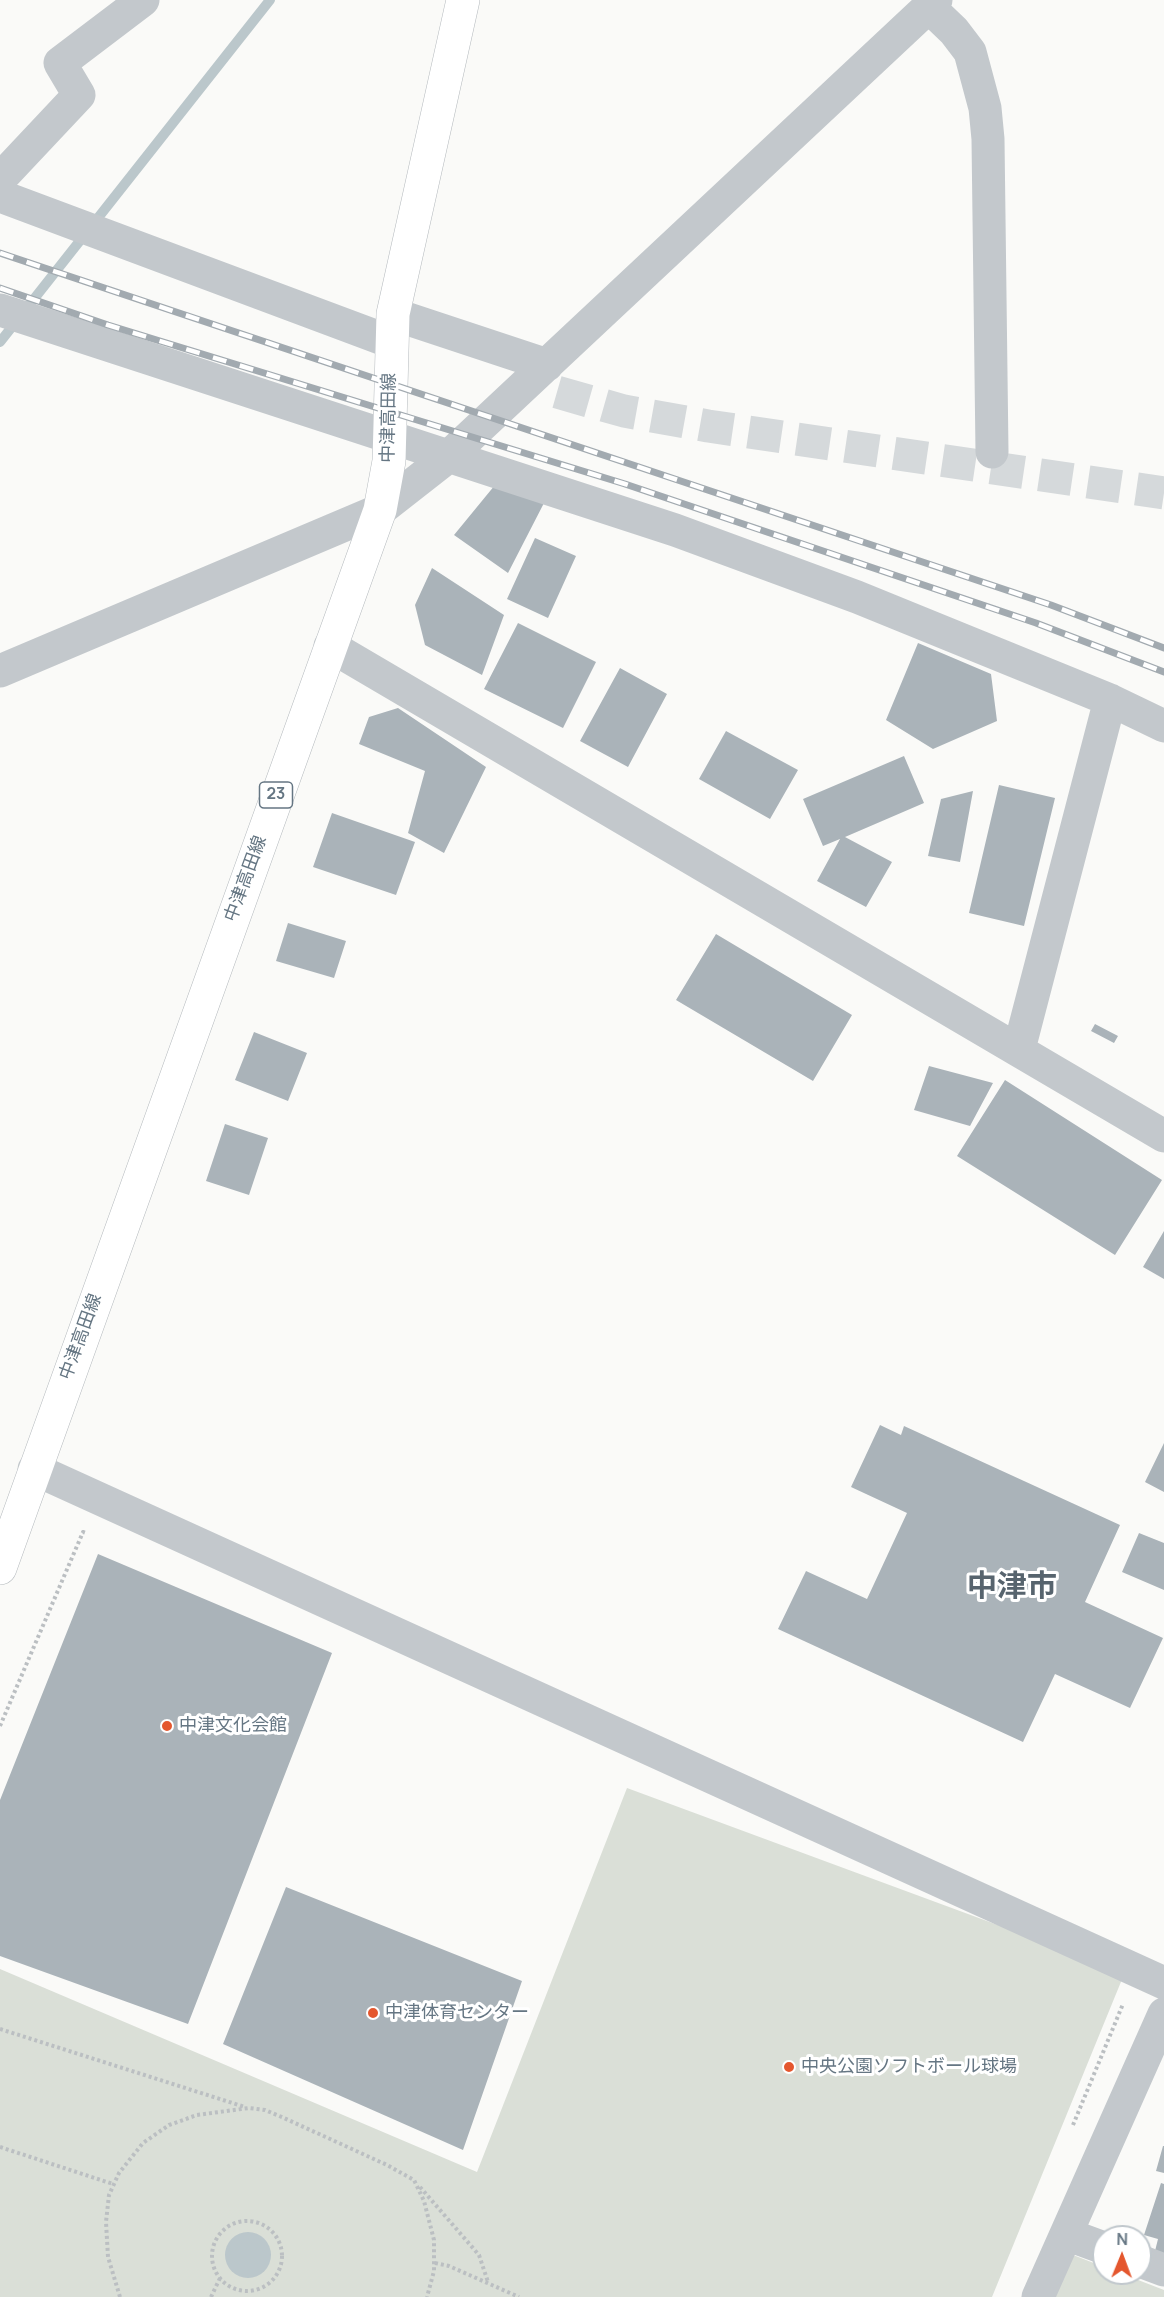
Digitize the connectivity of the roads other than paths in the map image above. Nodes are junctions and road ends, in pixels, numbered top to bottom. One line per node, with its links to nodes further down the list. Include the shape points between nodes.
1 (144, 0): 4 (street, via 60,63 79,95)
2 (463, 0): 7 (main road, 中津高田線 / 23)
3 (933, 3): 8 (street); 10 (street, via 970,52 985,108)
4 (0, 179)
5 (0, 196): 7 (street)
6 (0, 310): 9 (street)
7 (392, 328): 8 (street); 9 (main road, 中津高田線 / 23)
8 (547, 365): 11 (street)
9 (389, 437): 11 (street); 12 (main road, 中津高田線 / 23, via 387,482)
10 (992, 452)
11 (449, 456): 12 (street); 15 (street, via 569,493 857,597)
12 (380, 510): 13 (main road, 中津高田線 / 23); 14 (street)
13 (330, 646): 17 (street); 19 (main road, 中津高田線 / 23)
14 (0, 671)
15 (1110, 700): 16 (street); 17 (street)
16 (1164, 726)
17 (1019, 1049): 18 (street)
18 (1164, 1136)
19 (34, 1468): 20 (main road, 中津高田線 / 23); 22 (street)
20 (7, 1525): 21 (main road, 中津高田線 / 23)
21 (0, 1568)
22 (1164, 1983)
23 (1164, 2014): 24 (street)
24 (1066, 2234): 25 (street); 26 (street)
25 (1092, 2244)
26 (1038, 2297)

